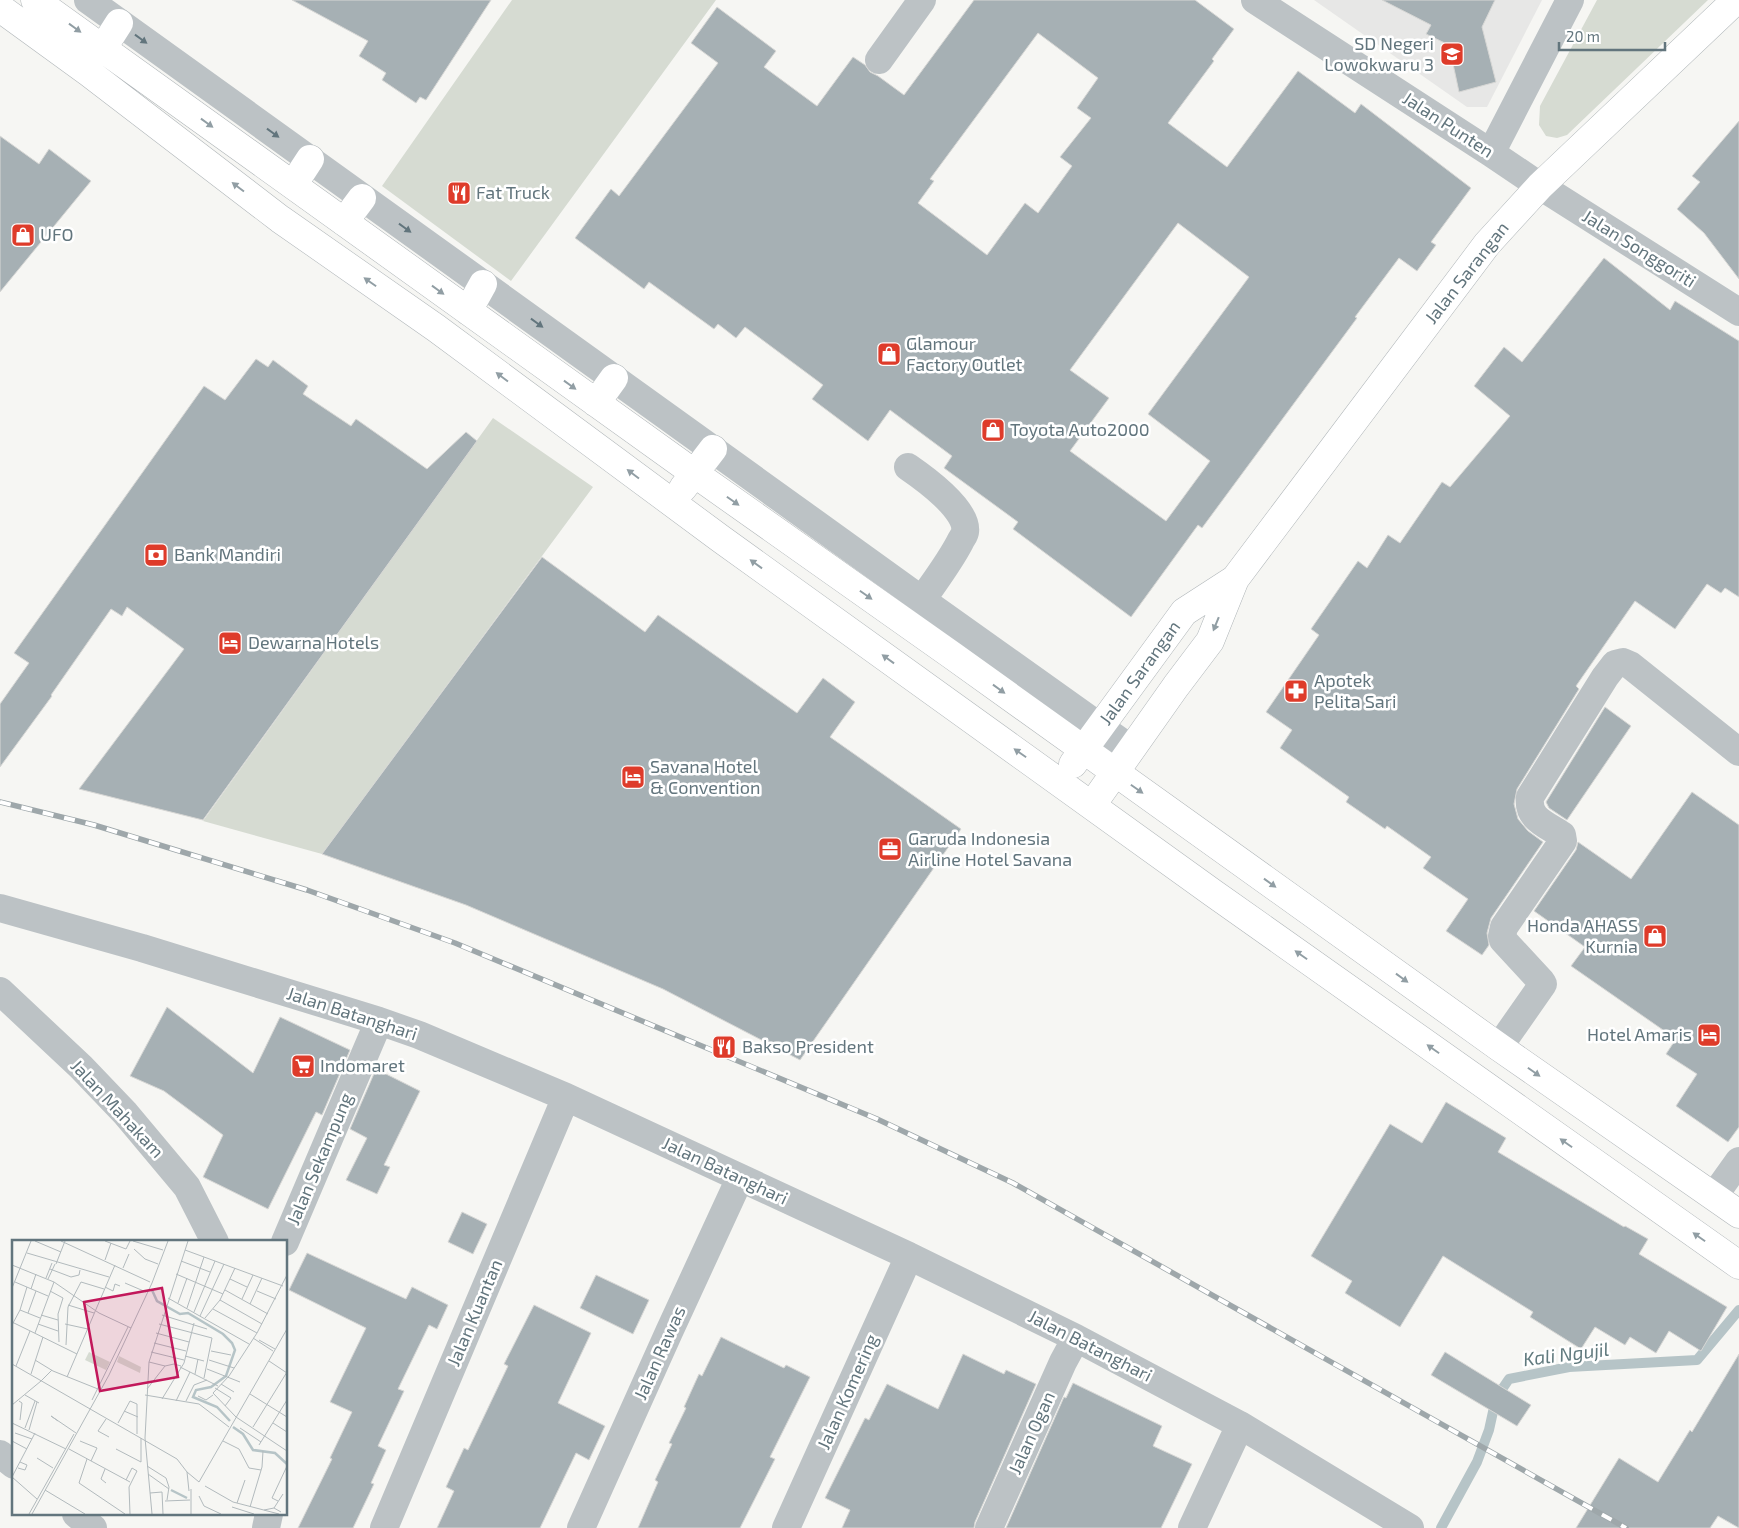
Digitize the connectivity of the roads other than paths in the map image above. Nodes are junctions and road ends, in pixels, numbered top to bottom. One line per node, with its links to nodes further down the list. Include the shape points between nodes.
1 (88, 0): 8 (street)
2 (922, 0): 10 (street)
3 (1255, 0): 11 (street, Jalan Punten)
4 (1570, 0): 11 (street)
5 (1736, 0): 14 (main road, Jalan Sarangan)
6 (38, 1): 9 (main road, one-way to 9)
7 (0, 8): 25 (main road, one-way to 7, via 436,328 280,219)
8 (120, 23): 9 (main road); 12 (street, one-way to 12)
9 (103, 48): 13 (main road, one-way to 13)
10 (879, 60)
11 (1491, 153): 14 (street, Jalan Punten)
12 (310, 159): 13 (main road); 15 (street)
13 (293, 185): 16 (main road)
14 (1540, 186): 19 (street, Jalan Songgoriti); 26 (main road, Jalan Sarangan, via 1487,244)
15 (362, 198): 16 (main road); 17 (street, one-way to 17)
16 (344, 222): 18 (main road, one-way to 18)
17 (483, 284): 18 (main road); 20 (street, one-way to 20)
18 (468, 311): 21 (main road, one-way to 21)
19 (1739, 312)
20 (614, 378): 21 (main road); 22 (street)
21 (596, 403): 24 (main road)
22 (713, 449): 24 (main road); 27 (street)
23 (908, 467): 27 (street, via 952,505 963,518 965,532 953,556)
24 (694, 473): 25 (main road); 30 (main road, one-way to 30)
25 (672, 503): 33 (main road, one-way to 25)
26 (1235, 579): 28 (main road, Jalan Sarangan, via 1184,612); 29 (main road, Jalan Sarangan, one-way to 29, via 1210,641)
27 (922, 600): 28 (street)
28 (1100, 727): 29 (street); 30 (main road, Jalan Sarangan)
29 (1131, 749): 32 (main road, Jalan Sarangan)
30 (1083, 750): 32 (main road); 33 (main road, Jalan Sarangan)
31 (1739, 752): 38 (street, via 1630,665 1623,662 1615,664 1530,797 1529,807 1533,816 1562,835 1563,841 1504,928 1503,940 1542,984)
32 (1115, 773): 34 (main road, Jalan Sarangan); 38 (main road, one-way to 38)
33 (1060, 782): 34 (main road)
34 (1092, 805): 47 (main road, one-way to 34)
35 (0, 908): 37 (street, Jalan Batanghari)
36 (0, 991): 44 (street, Jalan Mahakam, via 125,1113 187,1187)
37 (378, 1021): 39 (street, Jalan Batanghari); 45 (street, Jalan Sekampung)
38 (1499, 1047): 42 (main road, one-way to 42)
39 (566, 1098): 41 (street, Jalan Batanghari); 54 (street, Jalan Kuantan)
40 (1739, 1160): 42 (street)
41 (740, 1178): 46 (street, Jalan Batanghari); 55 (street, Jalan Rawas)
42 (1714, 1196): 43 (main road)
43 (1739, 1214)
44 (214, 1240)
45 (286, 1240)
46 (909, 1256): 48 (street, Jalan Batanghari); 56 (street, Jalan Komering)
47 (1739, 1265)
48 (1076, 1338): 49 (street, Jalan Batanghari); 57 (street, Jalan Ogan)
49 (1240, 1425): 58 (street); 59 (street, Jalan Batanghari)
50 (0, 1454): 51 (street)
51 (12, 1463)
52 (78, 1516): 53 (street)
53 (93, 1528)
54 (384, 1528)
55 (581, 1528)
56 (786, 1528)
57 (989, 1528)
58 (1192, 1528)
59 (1410, 1528)

